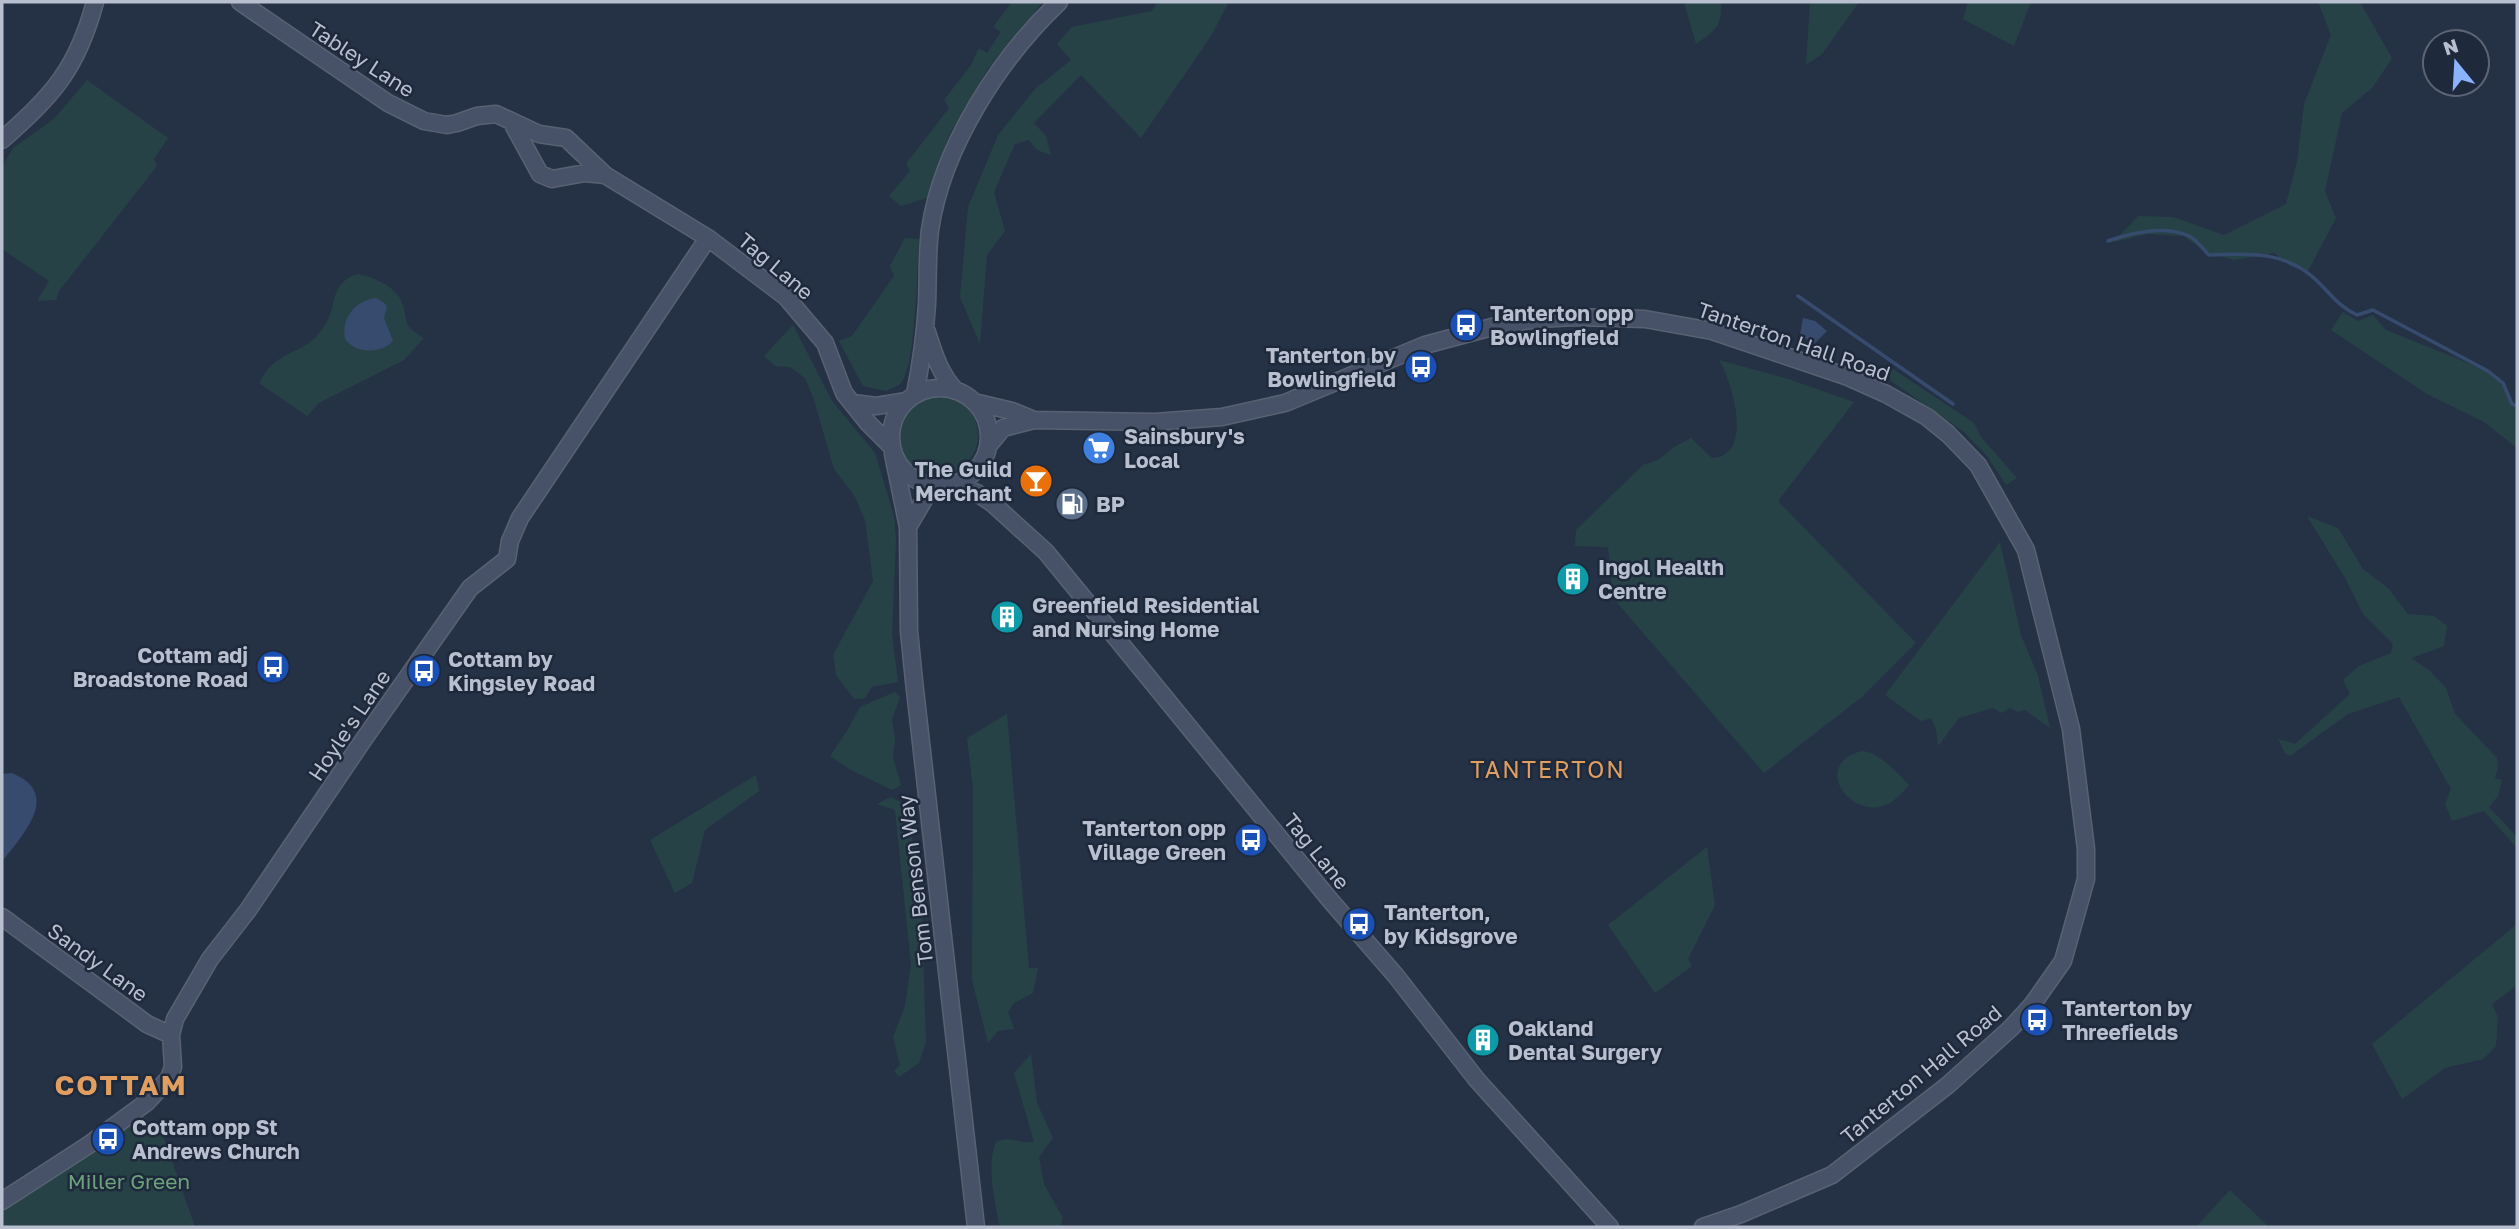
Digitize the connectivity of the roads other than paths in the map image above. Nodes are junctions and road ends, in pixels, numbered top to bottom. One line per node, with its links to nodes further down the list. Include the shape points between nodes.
1 (95, 2): 6 (main road, via 85,39 67,72)
2 (240, 2): 4 (main road, Tabley Lane, via 424,121 447,125 486,114)
3 (1059, 2): 12 (main road, via 1036,24 986,91 958,143 930,229)
4 (510, 119): 5 (main road, Tabley Lane); 8 (main road)
5 (546, 137): 7 (main road, Tabley Lane, via 566,138); 8 (main road, via 536,145)
6 (2, 140)
7 (575, 149): 9 (main road, via 575,163); 10 (main road, Tabley Lane)
8 (532, 158): 9 (main road, via 536,170 546,178)
9 (567, 175): 10 (main road)
10 (605, 175): 11 (main road, Tabley Lane)
11 (709, 238): 16 (main road, Tag Lane, via 800,311 825,344 844,393); 26 (main road, Hoyle's Lane, via 520,518 507,559 470,588 210,959 184,1000)
12 (925, 327): 13 (main road, via 944,379); 14 (main road)
13 (956, 391): 14 (main road, via 932,388); 15 (main road)
14 (911, 397): 16 (main road, via 876,406); 19 (main road, via 893,420)
15 (974, 402): 17 (main road, Tanterton Hall Road); 18 (main road, via 984,414)
16 (853, 403): 19 (main road, Tag Lane)
17 (1034, 420): 18 (main road, Tanterton Hall Road, via 1003,428); 30 (main road, Tanterton Hall Road, via 1154,422 1223,417 1285,403 1425,345 1496,326 1610,316 1701,328 1864,383 1927,416 1978,465 2026,550 2071,729 2086,879 2063,961 2011,1028 1948,1085 1832,1175)
18 (989, 445): 20 (main road)
19 (892, 450): 22 (main road, via 901,468 915,480); 24 (main road, Tom Benson Way)
20 (980, 467): 21 (main road); 23 (main road, Tag Lane)
21 (956, 483): 22 (main road); 23 (main road, Tag Lane)
22 (937, 486): 24 (main road)
23 (992, 503): 29 (main road, Tag Lane, via 1046,552 1396,976 1476,1080)
24 (908, 527): 28 (main road, Tom Benson Way, via 909,631)
25 (2, 917): 26 (main road, Sandy Lane, via 146,1024)
26 (171, 1035): 27 (main road, Hoyle's Lane, via 173,1067 159,1091 90,1144)
27 (2, 1201)
28 (976, 1227)
29 (1610, 1227)
30 (1703, 1227)

